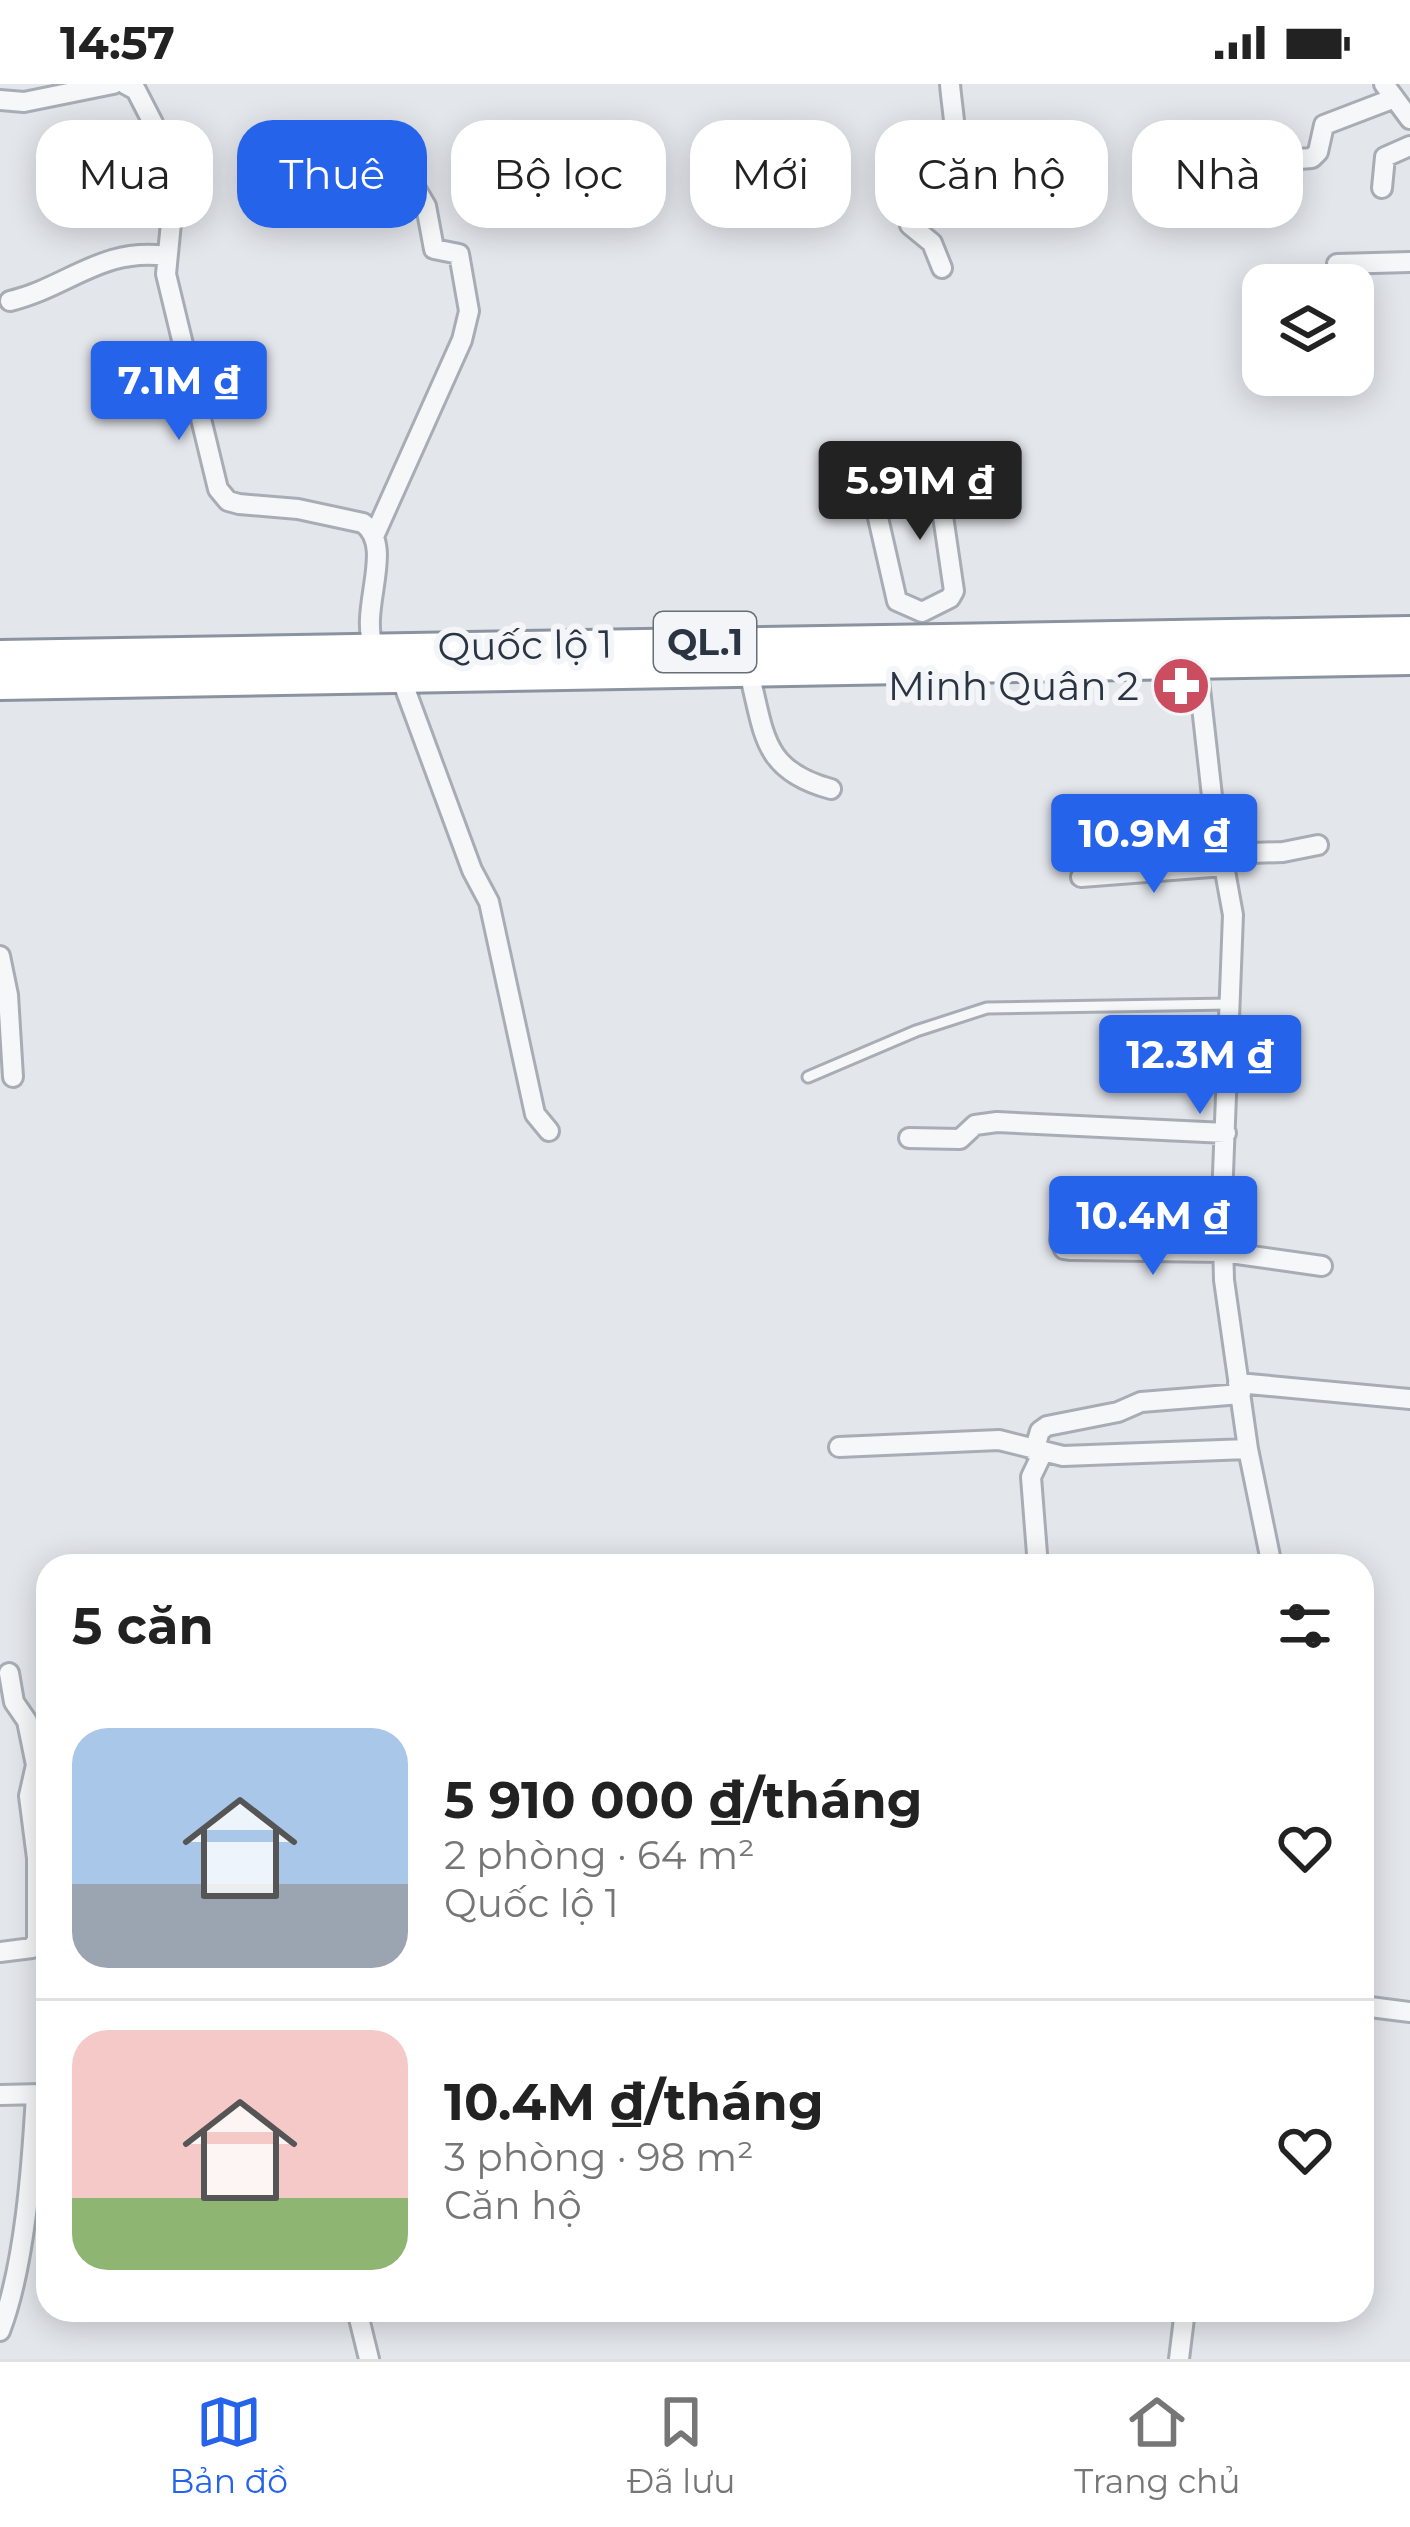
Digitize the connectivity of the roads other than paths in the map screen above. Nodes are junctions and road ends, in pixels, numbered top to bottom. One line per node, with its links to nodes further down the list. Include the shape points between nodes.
1 (113, 84): 5 (street)
2 (125, 84): 11 (street, via 153,123 171,224)
3 (950, 84): 14 (street, via 952,171 910,214)
4 (1388, 92): 6 (street); 8 (street, via 1324,124 1318,152)
5 (0, 100)
6 (1410, 119)
7 (1410, 146): 9 (street, via 1385,157)
8 (1303, 159)
9 (1382, 188)
10 (427, 211): 16 (street, via 434,249 459,254 469,311)
11 (166, 256): 15 (street, via 113,257); 16 (street, via 223,496 363,523)
12 (1410, 262): 13 (street)
13 (1336, 264)
14 (942, 268)
15 (10, 301)
16 (375, 534): 19 (street, via 368,621)
17 (927, 626): 17 (street, via 896,601 871,487 932,471 954,591); 18 (highway, Quốc lộ 1 / QL.1); 19 (highway, Quốc lộ 1 / QL.1)
18 (1410, 632)
19 (374, 648): 20 (highway, Quốc lộ 1 / QL.1)
20 (6, 655)
21 (1410, 659): 22 (highway, Quốc lộ 1 / QL.1)
22 (1197, 662): 23 (highway, Quốc lộ 1 / QL.1); 28 (street)
23 (748, 669): 24 (highway, Quốc lộ 1 / QL.1); 26 (street, via 771,754 802,781)
24 (400, 675): 25 (highway, Quốc lộ 1 / QL.1); 34 (street, via 489,902 535,1114)
25 (0, 684)
26 (831, 789)
27 (1318, 845): 28 (street)
28 (1223, 860): 29 (street); 31 (street, via 1233,915)
29 (1081, 877)
30 (0, 956): 32 (street)
31 (1230, 1004): 33 (lane, via 987,1008); 35 (street)
32 (13, 1077)
33 (808, 1077)
34 (549, 1131)
35 (1226, 1133): 36 (street, via 997,1122 975,1125 960,1139); 38 (street)
36 (909, 1138)
37 (1062, 1219): 38 (street, via 1064,1249)
38 (1223, 1252): 39 (street); 40 (street)
39 (1322, 1266)
40 (1239, 1388): 41 (street); 43 (street); 44 (street, via 1047,1426)
41 (1410, 1399)
42 (839, 1447): 44 (street, via 999,1440)
43 (1249, 1449): 44 (street); 46 (street)
44 (1038, 1452): 45 (street, via 1031,1477)
45 (1037, 1554)
46 (1270, 1554)
47 (9, 1673): 48 (street)
48 (36, 1765)
49 (36, 1765): 50 (street, via 29,1796)
50 (36, 1850)
51 (36, 1942): 52 (street)
52 (0, 1952)
53 (1374, 2008): 54 (street)
54 (1410, 2012)
55 (36, 2094): 56 (street)
56 (0, 2096)
57 (36, 2143): 60 (street)
58 (360, 2322): 61 (street)
59 (1184, 2322): 62 (street)
60 (0, 2331)
61 (369, 2359)
62 (1179, 2359)

